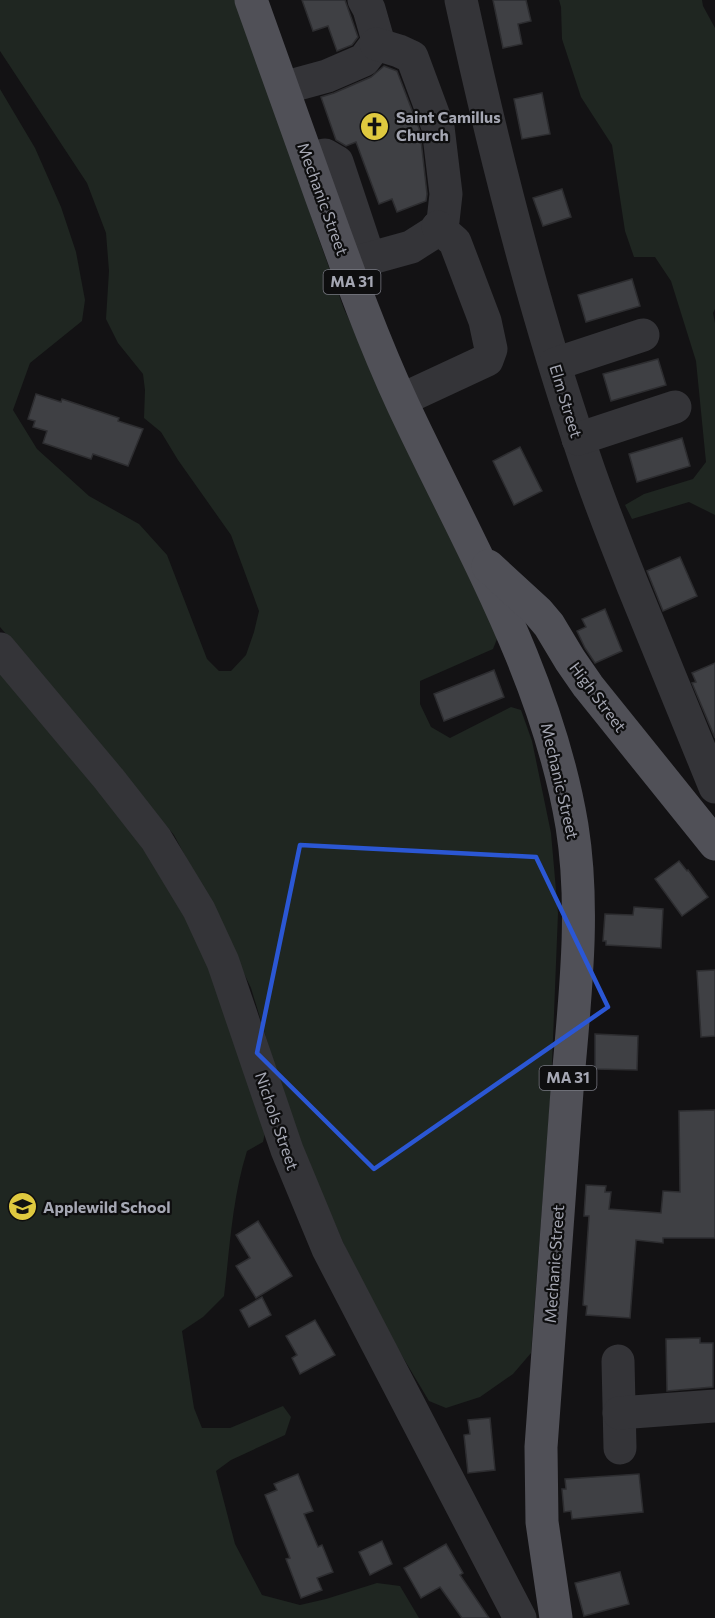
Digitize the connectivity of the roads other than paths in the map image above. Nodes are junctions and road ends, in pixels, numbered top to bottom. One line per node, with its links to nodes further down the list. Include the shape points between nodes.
1 (251, 0): 5 (main road, Mechanic Street / MA 31)
2 (364, 0): 4 (street, via 377,37)
3 (461, 0): 9 (street, Elm Street, via 531,290)
4 (376, 45): 5 (street, via 364,60 327,76); 6 (street, via 412,57 438,127 446,194 443,221)
5 (283, 88): 7 (main road, Mechanic Street / MA 31, via 322,160)
6 (438, 227): 7 (street, via 411,247); 10 (street, via 455,242 485,321 491,349 487,360)
7 (358, 262): 10 (main road, Mechanic Street / MA 31, via 365,316)
8 (643, 335): 9 (street)
9 (555, 364): 12 (street, Elm Street)
10 (401, 400): 13 (main road, Mechanic Street / MA 31)
11 (675, 407): 12 (street)
12 (578, 439): 15 (street, Elm Street)
13 (476, 554): 16 (main road, High Street, via 538,612 588,686); 23 (main road, Mechanic Street / MA 31, via 525,663 551,735 568,806 577,868 576,982 541,1448 542,1522)
14 (0, 649): 22 (street, Nichols Street, via 149,831 199,910 223,962 287,1150 328,1249)
15 (715, 787)
16 (701, 815): 17 (main road, High Street)
17 (715, 844)
18 (618, 1360): 20 (street)
19 (715, 1406): 20 (street)
20 (619, 1413): 21 (street)
21 (620, 1449)
22 (520, 1618)
23 (556, 1618)

